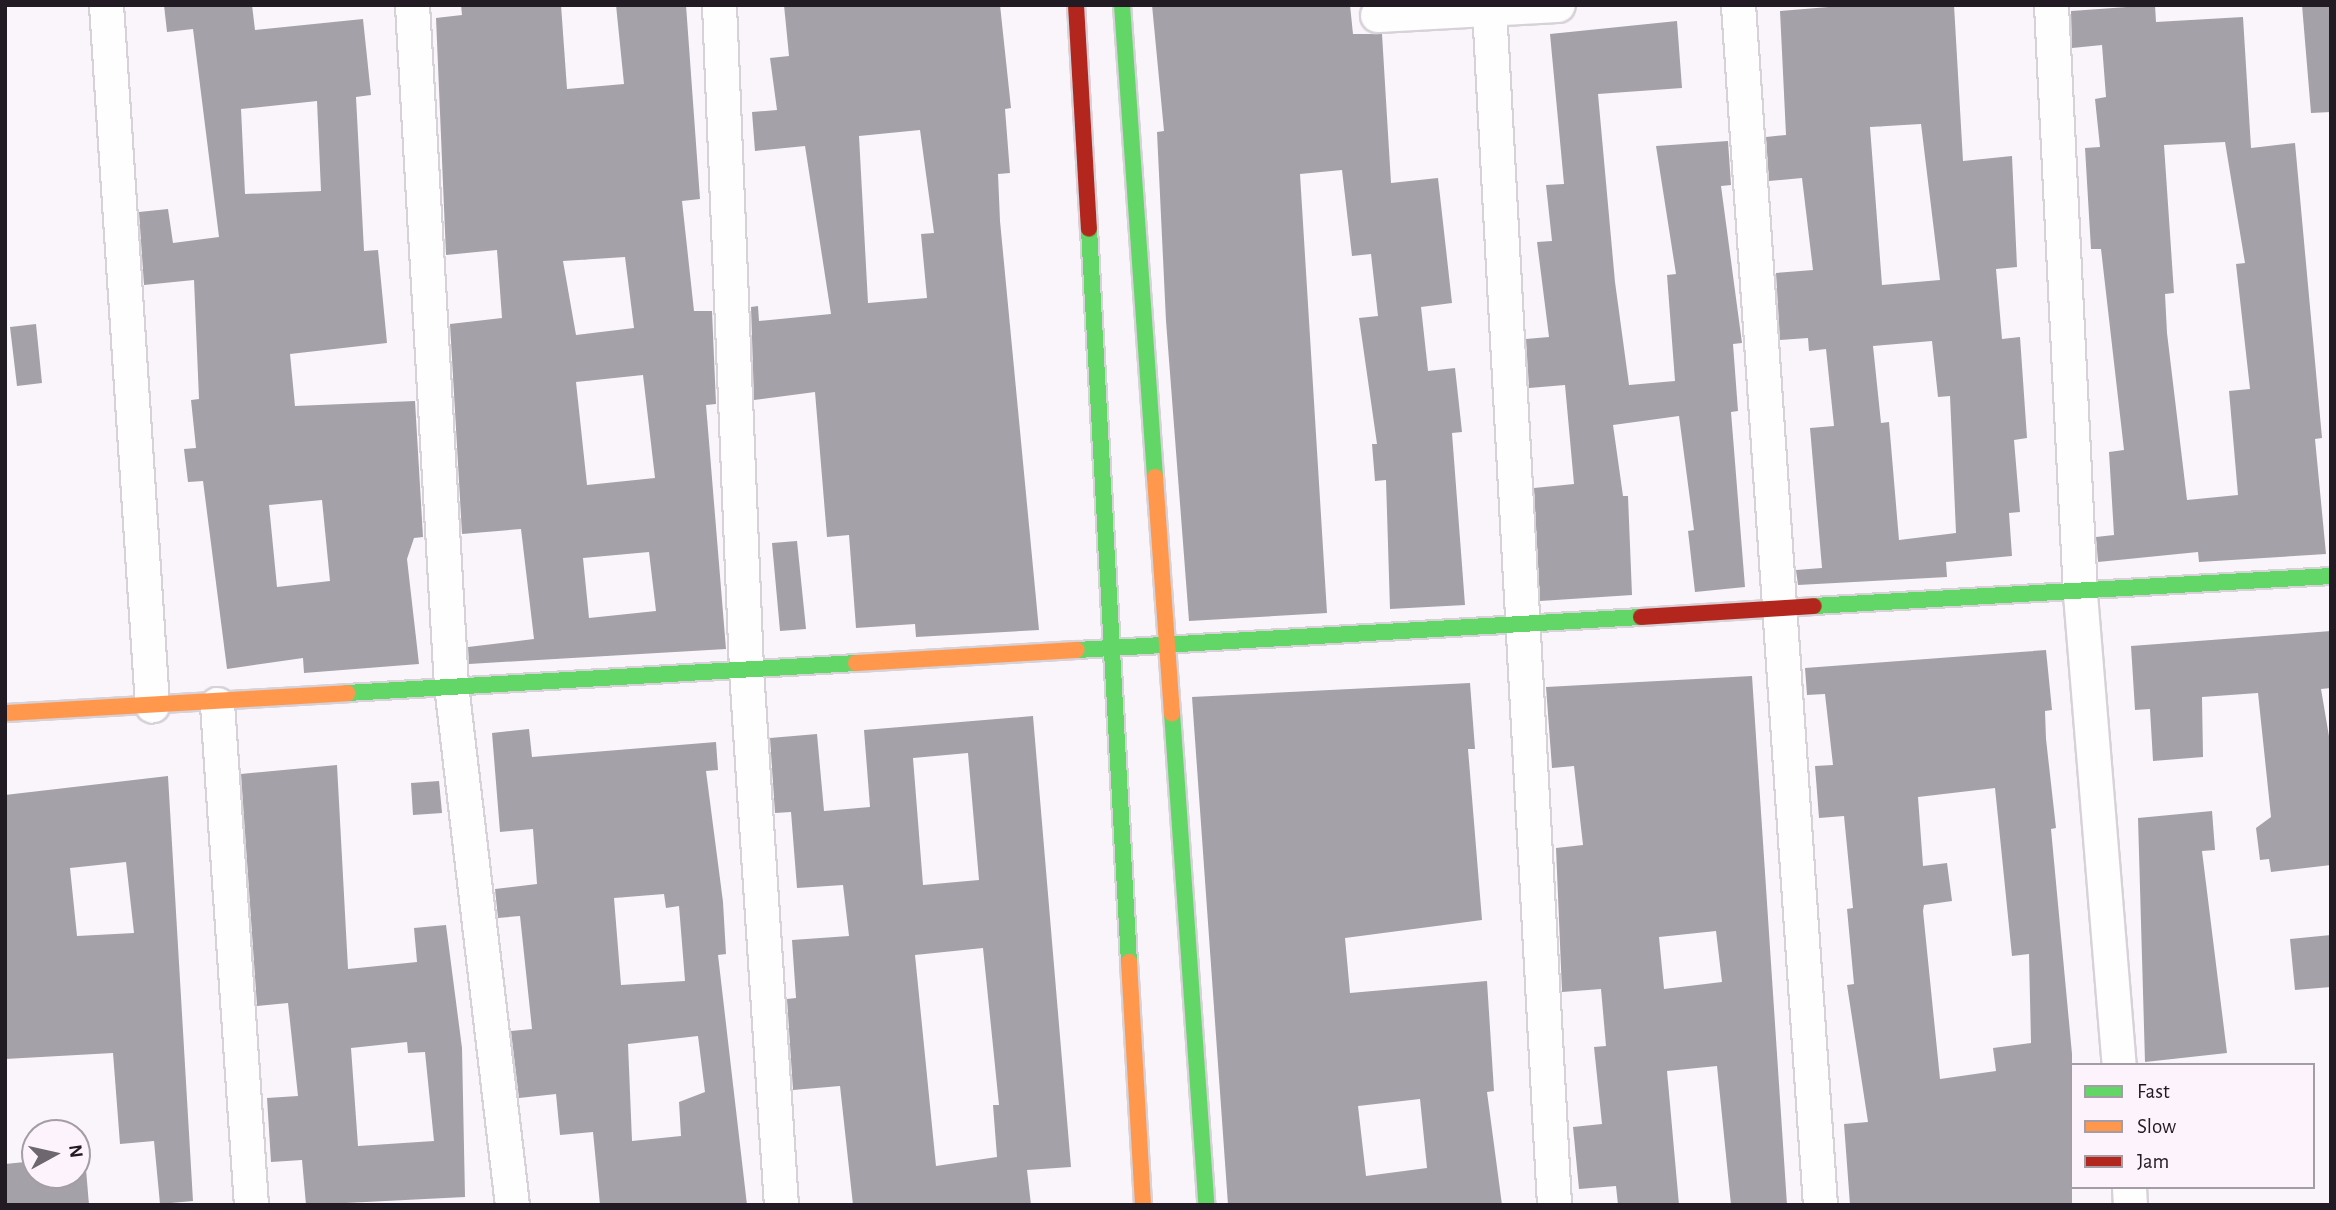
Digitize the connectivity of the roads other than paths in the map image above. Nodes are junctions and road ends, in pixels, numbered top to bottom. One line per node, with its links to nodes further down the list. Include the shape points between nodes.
1 (106, 5): 20 (street)
2 (412, 5): 18 (street)
3 (719, 5): 17 (street)
4 (1076, 5): 16 (main road)
5 (1122, 5): 15 (main road)
6 (1558, 5): 9 (street)
7 (1738, 5): 13 (street)
8 (2051, 5): 12 (street)
9 (1489, 8): 10 (street); 14 (street)
10 (1377, 15)
11 (2331, 576): 12 (main road)
12 (2080, 594): 13 (main road); 22 (street)
13 (1783, 608): 14 (main road); 29 (street)
14 (1520, 622): 15 (main road); 28 (street)
15 (1167, 643): 16 (main road); 27 (main road)
16 (1112, 646): 17 (main road); 26 (main road)
17 (746, 670): 18 (main road); 25 (street)
18 (452, 685): 19 (main road); 24 (street)
19 (217, 704): 20 (main road); 23 (street)
20 (152, 705): 21 (main road)
21 (5, 713)
22 (2119, 1063)
23 (251, 1205)
24 (512, 1205)
25 (781, 1205)
26 (1143, 1205)
27 (1206, 1205)
28 (1554, 1205)
29 (1819, 1205)

